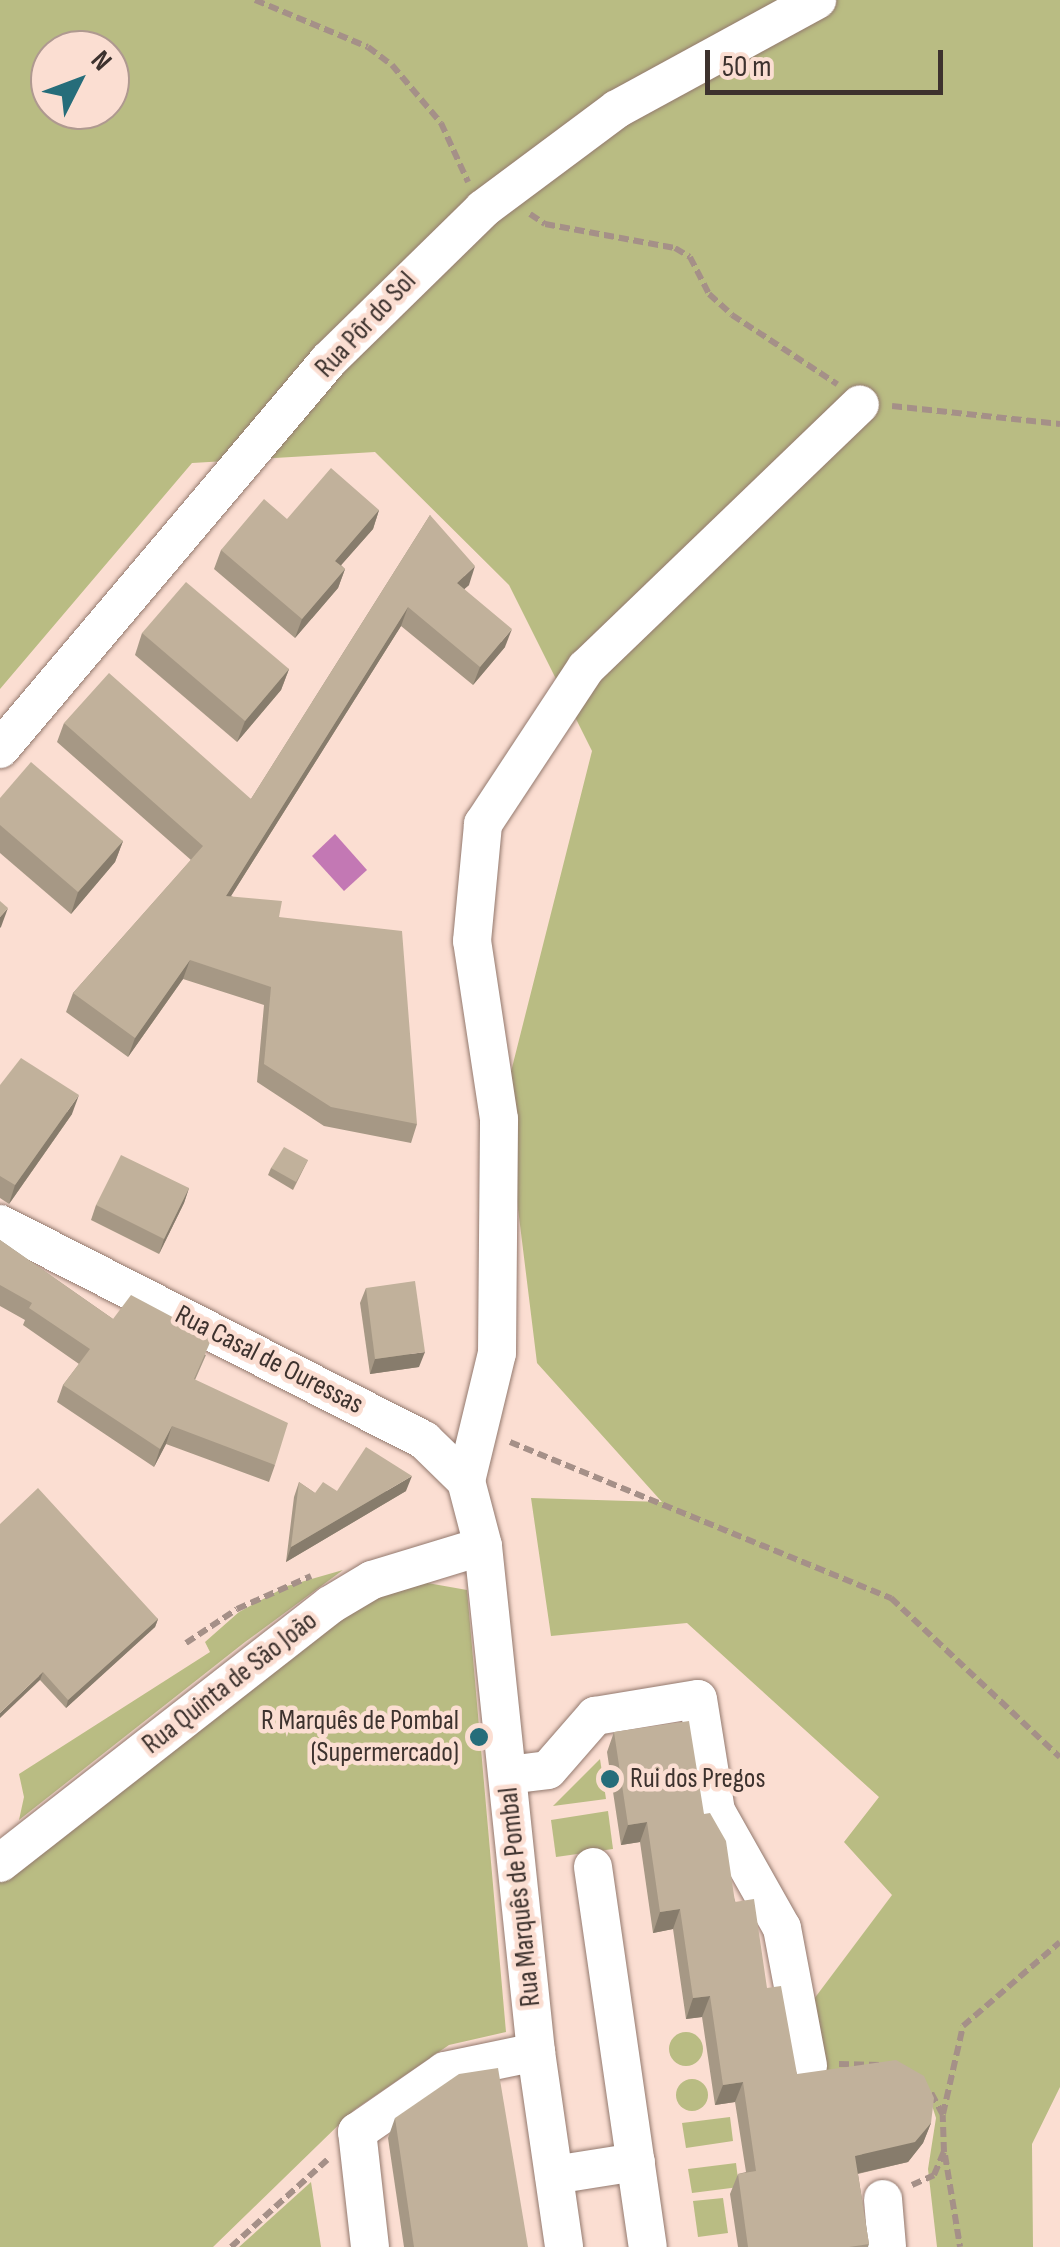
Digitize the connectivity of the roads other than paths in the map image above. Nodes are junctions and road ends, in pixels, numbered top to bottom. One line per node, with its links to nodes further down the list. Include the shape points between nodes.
1 (817, 0): 3 (street, Rua Pôr do Sol, via 688,65 497,198 329,360)
2 (860, 404): 5 (street, via 586,668 482,824 472,940 499,1119 497,1353)
3 (0, 750)
4 (0, 1224): 5 (street, Rua Casal de Ouressas, via 424,1440)
5 (466, 1480): 6 (street)
6 (482, 1546): 7 (street, Rua Marquês de Pombal); 8 (street, Rua Quinta de São João, via 372,1580 330,1606)
7 (508, 1776): 10 (street, Rua Marquês de Pombal); 11 (street, via 548,1770 595,1716 698,1699 716,1811 782,1928)
8 (0, 1863)
9 (593, 1867): 12 (street)
10 (536, 2052): 13 (street, Rua Marquês de Pombal); 15 (street, via 445,2071 357,2132)
11 (808, 2066)
12 (636, 2162): 13 (street); 17 (street)
13 (554, 2175): 16 (street, Rua Marquês de Pombal)
14 (883, 2199): 18 (street)
15 (370, 2247)
16 (564, 2247)
17 (648, 2247)
18 (887, 2247)

